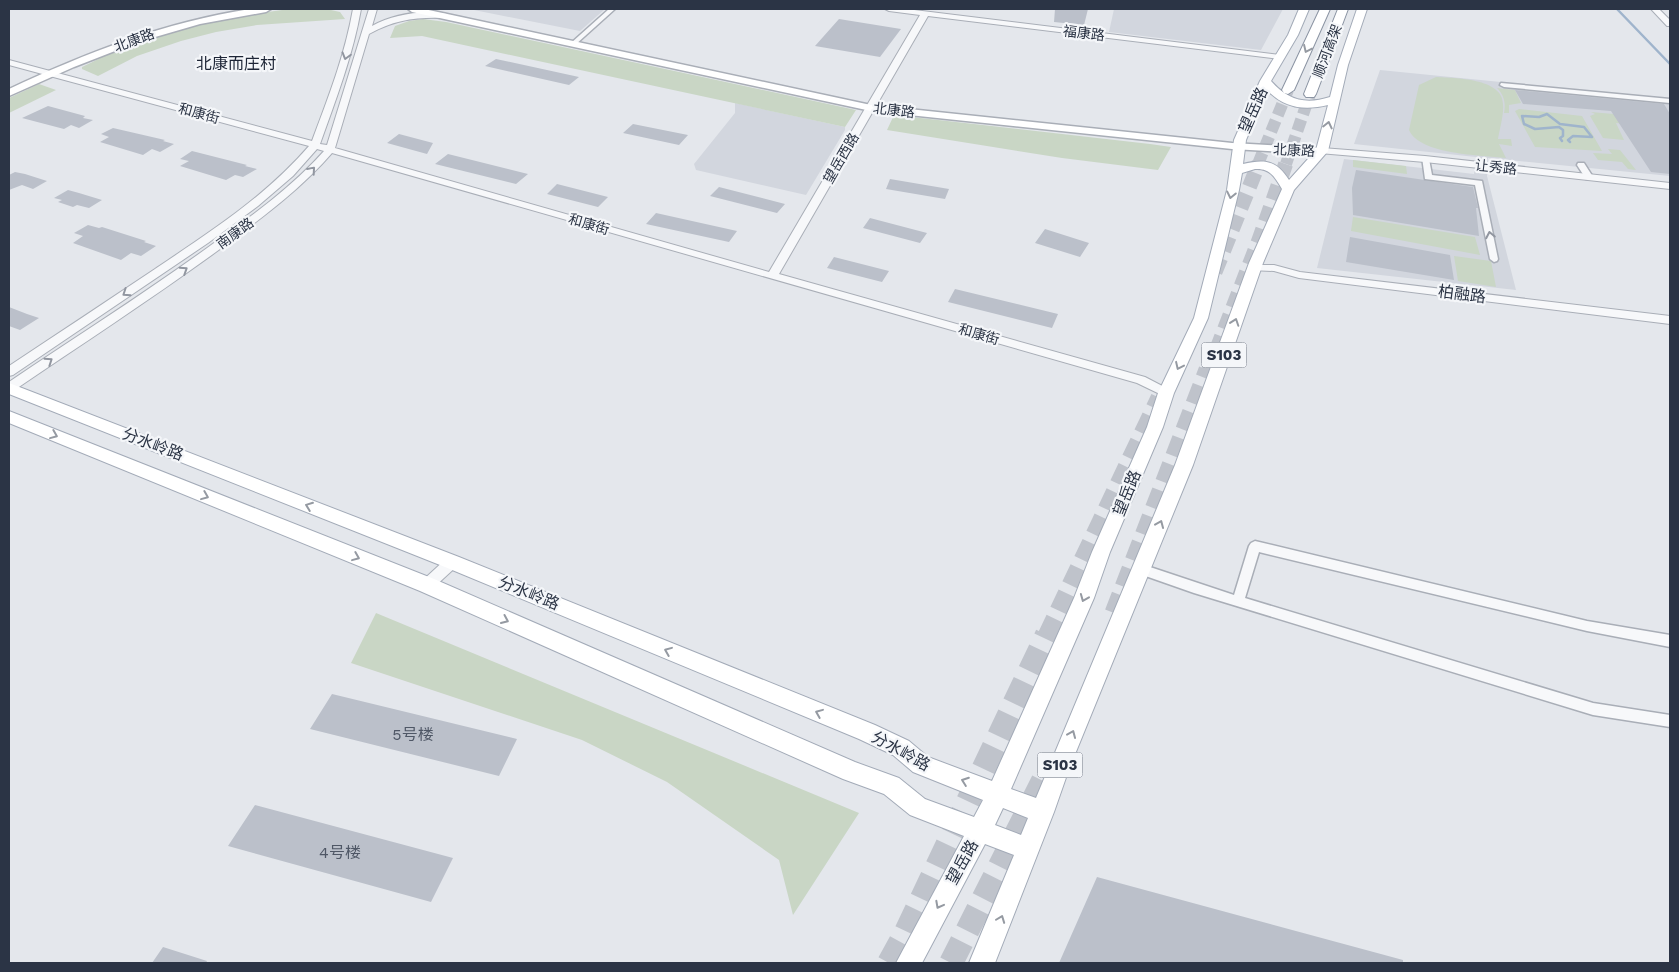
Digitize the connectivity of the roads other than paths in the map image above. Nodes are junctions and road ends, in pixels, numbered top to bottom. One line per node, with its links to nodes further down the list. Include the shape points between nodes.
1 (241, 9): 21 (main road, 北康路, via 130,36)
2 (266, 9): 21 (main road, 北康路, via 159,31)
3 (357, 9): 32 (street, 南康路, one-way to 32, via 337,84)
4 (373, 9): 17 (street, 南康路)
5 (412, 9): 15 (main road, 北康路)
6 (433, 9): 18 (main road, 北康路)
7 (612, 9): 18 (street)
8 (889, 9): 14 (street, 福康路)
9 (1304, 9): 19 (main road, 望岳路 / S103)
10 (1325, 9): 25 (highway, 顺河高架, one-way to 25)
11 (1343, 9): 27 (highway, 顺河高架)
12 (1362, 9): 28 (main road, S103)
13 (1655, 9): 16 (street)
14 (926, 14): 19 (street, 福康路); 30 (street, 望岳西路)
15 (451, 16): 17 (street, via 405,15); 18 (main road, 北康路)
16 (1670, 24)
17 (366, 33): 33 (street, 南康路)
18 (575, 42): 30 (main road, 北康路)
19 (1280, 57): 22 (main road, 望岳路 / S103)
20 (9, 62): 21 (street, 和康街)
21 (47, 71): 24 (main road, 北康路); 26 (main road, 北康路); 32 (street, 和康街)
22 (1266, 81): 28 (main road, via 1276,95 1299,105 1314,105); 31 (main road, 望岳路 / S103)
23 (1504, 85): 29 (street)
24 (9, 87)
25 (1288, 90)
26 (9, 93)
27 (1310, 94)
28 (1334, 99): 34 (main road, S103, one-way to 28)
29 (1670, 101)
30 (872, 105): 31 (main road, 北康路); 43 (street, 望岳西路)
31 (1239, 143): 34 (main road, 北康路); 37 (main road, 望岳路 / S103)
32 (315, 145): 33 (street, 和康街); 45 (street, 南康路, one-way to 45, via 290,174 254,204)
33 (330, 150): 43 (street, 和康街); 46 (street, 南康路, one-way to 33, via 270,207 307,176)
34 (1322, 151): 35 (street, 让秀路); 40 (main road, S103)
35 (1426, 160): 38 (street, 让秀路); 41 (street, one-way to 35, via 1479,183 1428,177)
36 (1581, 165): 38 (street)
37 (1237, 170): 40 (main road, via 1250,165 1274,168); 47 (main road, 望岳路 / S103, one-way to 47, via 1201,318)
38 (1589, 177): 39 (street, 让秀路)
39 (1670, 186)
40 (1288, 189): 42 (main road, S103)
41 (1494, 259)
42 (1254, 268): 44 (street, 柏融路); 50 (main road, S103, one-way to 42, via 1184,465)
43 (772, 276): 47 (street, 和康街, via 1141,380)
44 (1670, 320)
45 (9, 372)
46 (9, 388): 49 (main road, 分水岭路, one-way to 46)
47 (1166, 393): 55 (main road, 望岳路 / S103, one-way to 55, via 1084,598)
48 (9, 417): 51 (main road, 分水岭路, one-way to 51)
49 (452, 562): 51 (street); 55 (main road, 分水岭路, one-way to 49, via 921,765 901,748 867,732)
50 (1141, 569): 52 (street); 56 (main road, S103, one-way to 50)
51 (427, 585): 57 (main road, 分水岭路, one-way to 57, via 891,786 918,807)
52 (1238, 601): 53 (street, via 1255,546 1587,626); 54 (street, via 1593,709)
53 (1670, 641)
54 (1670, 721)
55 (998, 793): 56 (main road, 分水岭路); 57 (main road, 望岳路 / S103)
56 (1043, 812): 58 (main road, S103)
57 (979, 832): 58 (main road, 分水岭路); 59 (main road, 望岳路 / S103, one-way to 59)
58 (1028, 850): 60 (main road, S103, one-way to 58)
59 (908, 963)
60 (982, 963)

